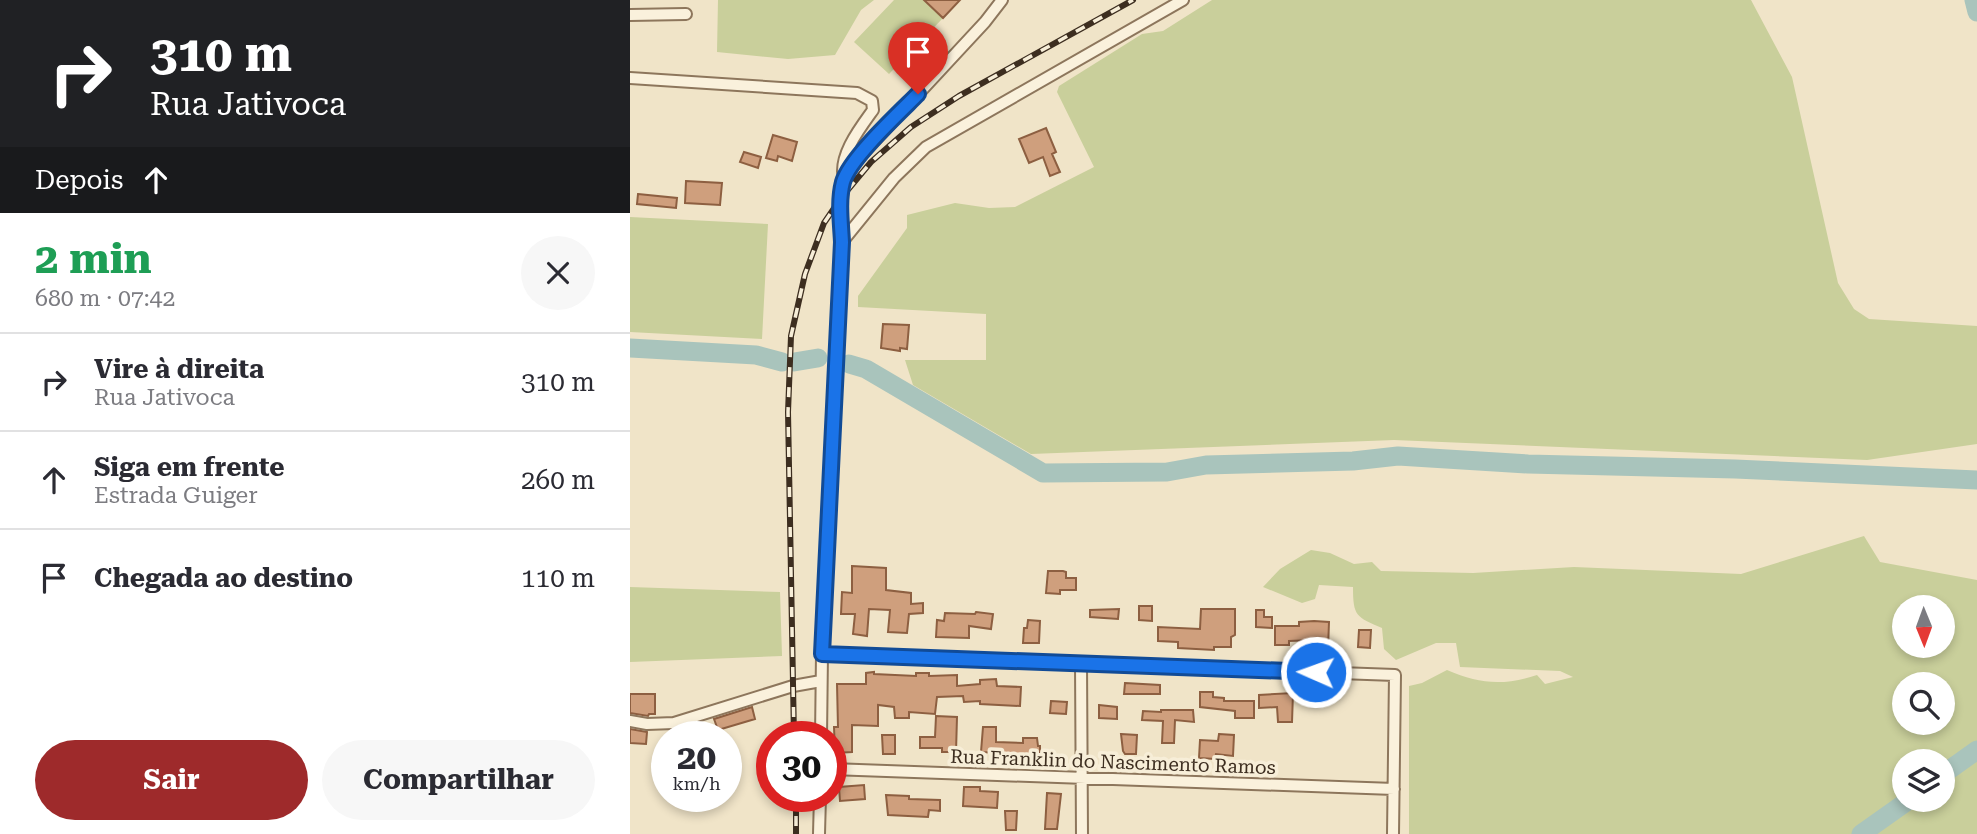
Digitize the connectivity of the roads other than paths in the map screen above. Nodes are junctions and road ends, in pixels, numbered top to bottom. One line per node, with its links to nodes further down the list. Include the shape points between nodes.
1 (1002, 0): 6 (street, via 855,162)
2 (1184, 0): 7 (street, via 926,146)
3 (686, 14): 4 (street)
4 (630, 15)
5 (630, 78): 6 (street, via 866,96 873,110 846,156)
6 (844, 180): 7 (street)
7 (842, 242): 8 (street)
8 (822, 654): 9 (street); 10 (street)
9 (1081, 663): 14 (street); 15 (street, via 1395,674)
10 (821, 681): 11 (street, via 674,723); 12 (street)
11 (630, 721)
12 (821, 721)
13 (847, 770): 14 (street, Rua Franklin do Nascimento Ramos)
14 (1082, 778): 15 (street, Rua Franklin do Nascimento Ramos); 18 (street)
15 (1394, 789): 19 (street)
16 (820, 812): 17 (street)
17 (819, 834)
18 (1082, 834)
19 (1393, 834)

